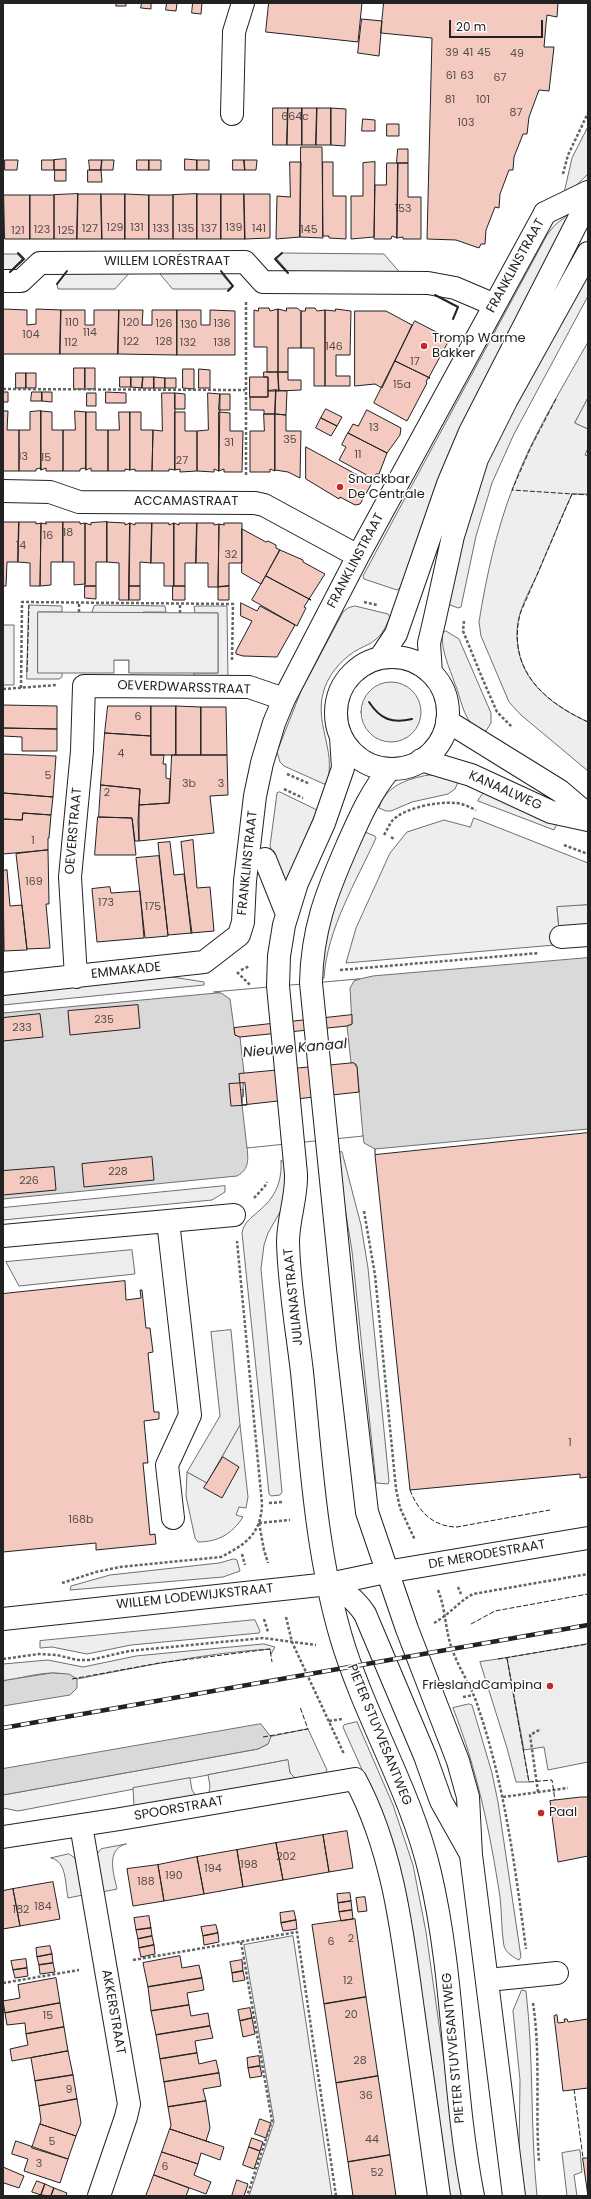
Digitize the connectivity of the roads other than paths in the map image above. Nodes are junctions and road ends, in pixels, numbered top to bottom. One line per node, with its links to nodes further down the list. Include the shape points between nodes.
1 (243, 3): 2 (main road, via 234,32)
2 (232, 114)
3 (588, 192): 7 (main road, FRANKLINSTRAAT, via 545,212)
4 (588, 201): 10 (main road, via 470,432 448,484 396,634)
5 (588, 253): 11 (main road, via 477,458 452,536 429,643)
6 (3, 281): 7 (main road, WILLEM LORÉSTRAAT, via 21,281 40,262 245,262 263,282 428,283 455,288)
7 (495, 305): 9 (main road, FRANKLINSTRAAT)
8 (3, 491): 9 (main road, ACCAMASTRAAT, via 50,492 79,502 255,502)
9 (358, 556): 13 (main road, FRANKLINSTRAAT)
10 (380, 658): 11 (main road, via 399,657 416,662); 15 (main road, via 360,667 341,688 336,704 336,721)
11 (431, 673): 14 (main road, via 442,687 447,704)
12 (84, 686): 13 (main road, OEVERDWARSSTRAAT, via 249,687); 25 (main road, OEVERSTRAAT, via 82,751 70,877)
13 (284, 699): 20 (main road, FRANKLINSTRAAT, via 262,763)
14 (447, 721): 16 (main road, via 443,736 434,750); 18 (main road, KANAALWEG, via 560,791)
15 (341, 737): 17 (main road, via 353,754 370,765); 21 (main road, via 343,768)
16 (421, 760): 17 (main road, via 406,767); 19 (main road, KANAALWEG, via 470,775 550,812)
17 (390, 769): 32 (main road, via 376,785 322,906 314,941 311,983 362,1475 367,1512)
18 (588, 815)
19 (588, 820)
20 (252, 826): 21 (main road); 22 (main road, FRANKLINSTRAAT, via 243,922)
21 (287, 914): 33 (main road, JULIANASTRAAT, via 279,956 278,986 294,1143 296,1188 288,1238 290,1287 316,1517)
22 (239, 935): 25 (main road, EMMAKADE, via 204,962)
23 (588, 935): 24 (main road)
24 (562, 937)
25 (76, 977): 26 (main road, EMMAKADE)
26 (3, 984)
27 (234, 1214): 28 (main road)
28 (168, 1221): 29 (main road); 30 (main road, via 190,1415 167,1465)
29 (3, 1236)
30 (173, 1518)
31 (588, 1538): 32 (main road, DE MERODESTRAAT)
32 (386, 1572): 33 (main road, WILLEM LODEWIJKSTRAAT); 37 (main road, via 460,1769 468,1797)
33 (329, 1584): 34 (main road, WILLEM LODEWIJKSTRAAT); 37 (main road, via 346,1592 365,1614 425,1756 441,1802); 42 (main road, PIETER STUYVESANTWEG, via 336,1620 351,1667 417,1826 430,1872 450,1994 463,2147)
34 (3, 1619)
35 (81, 1825): 36 (main road, SPOORSTRAAT); 40 (main road, AKKERSTRAAT, via 129,2104); 41 (main road, SPOORSTRAAT, via 355,1779 378,1829 396,1898)
36 (3, 1837)
37 (471, 1855): 39 (main road)
38 (556, 1973): 39 (main road)
39 (488, 1980): 43 (main road)
40 (99, 2196)
41 (439, 2196)
42 (472, 2196)
43 (514, 2196)

